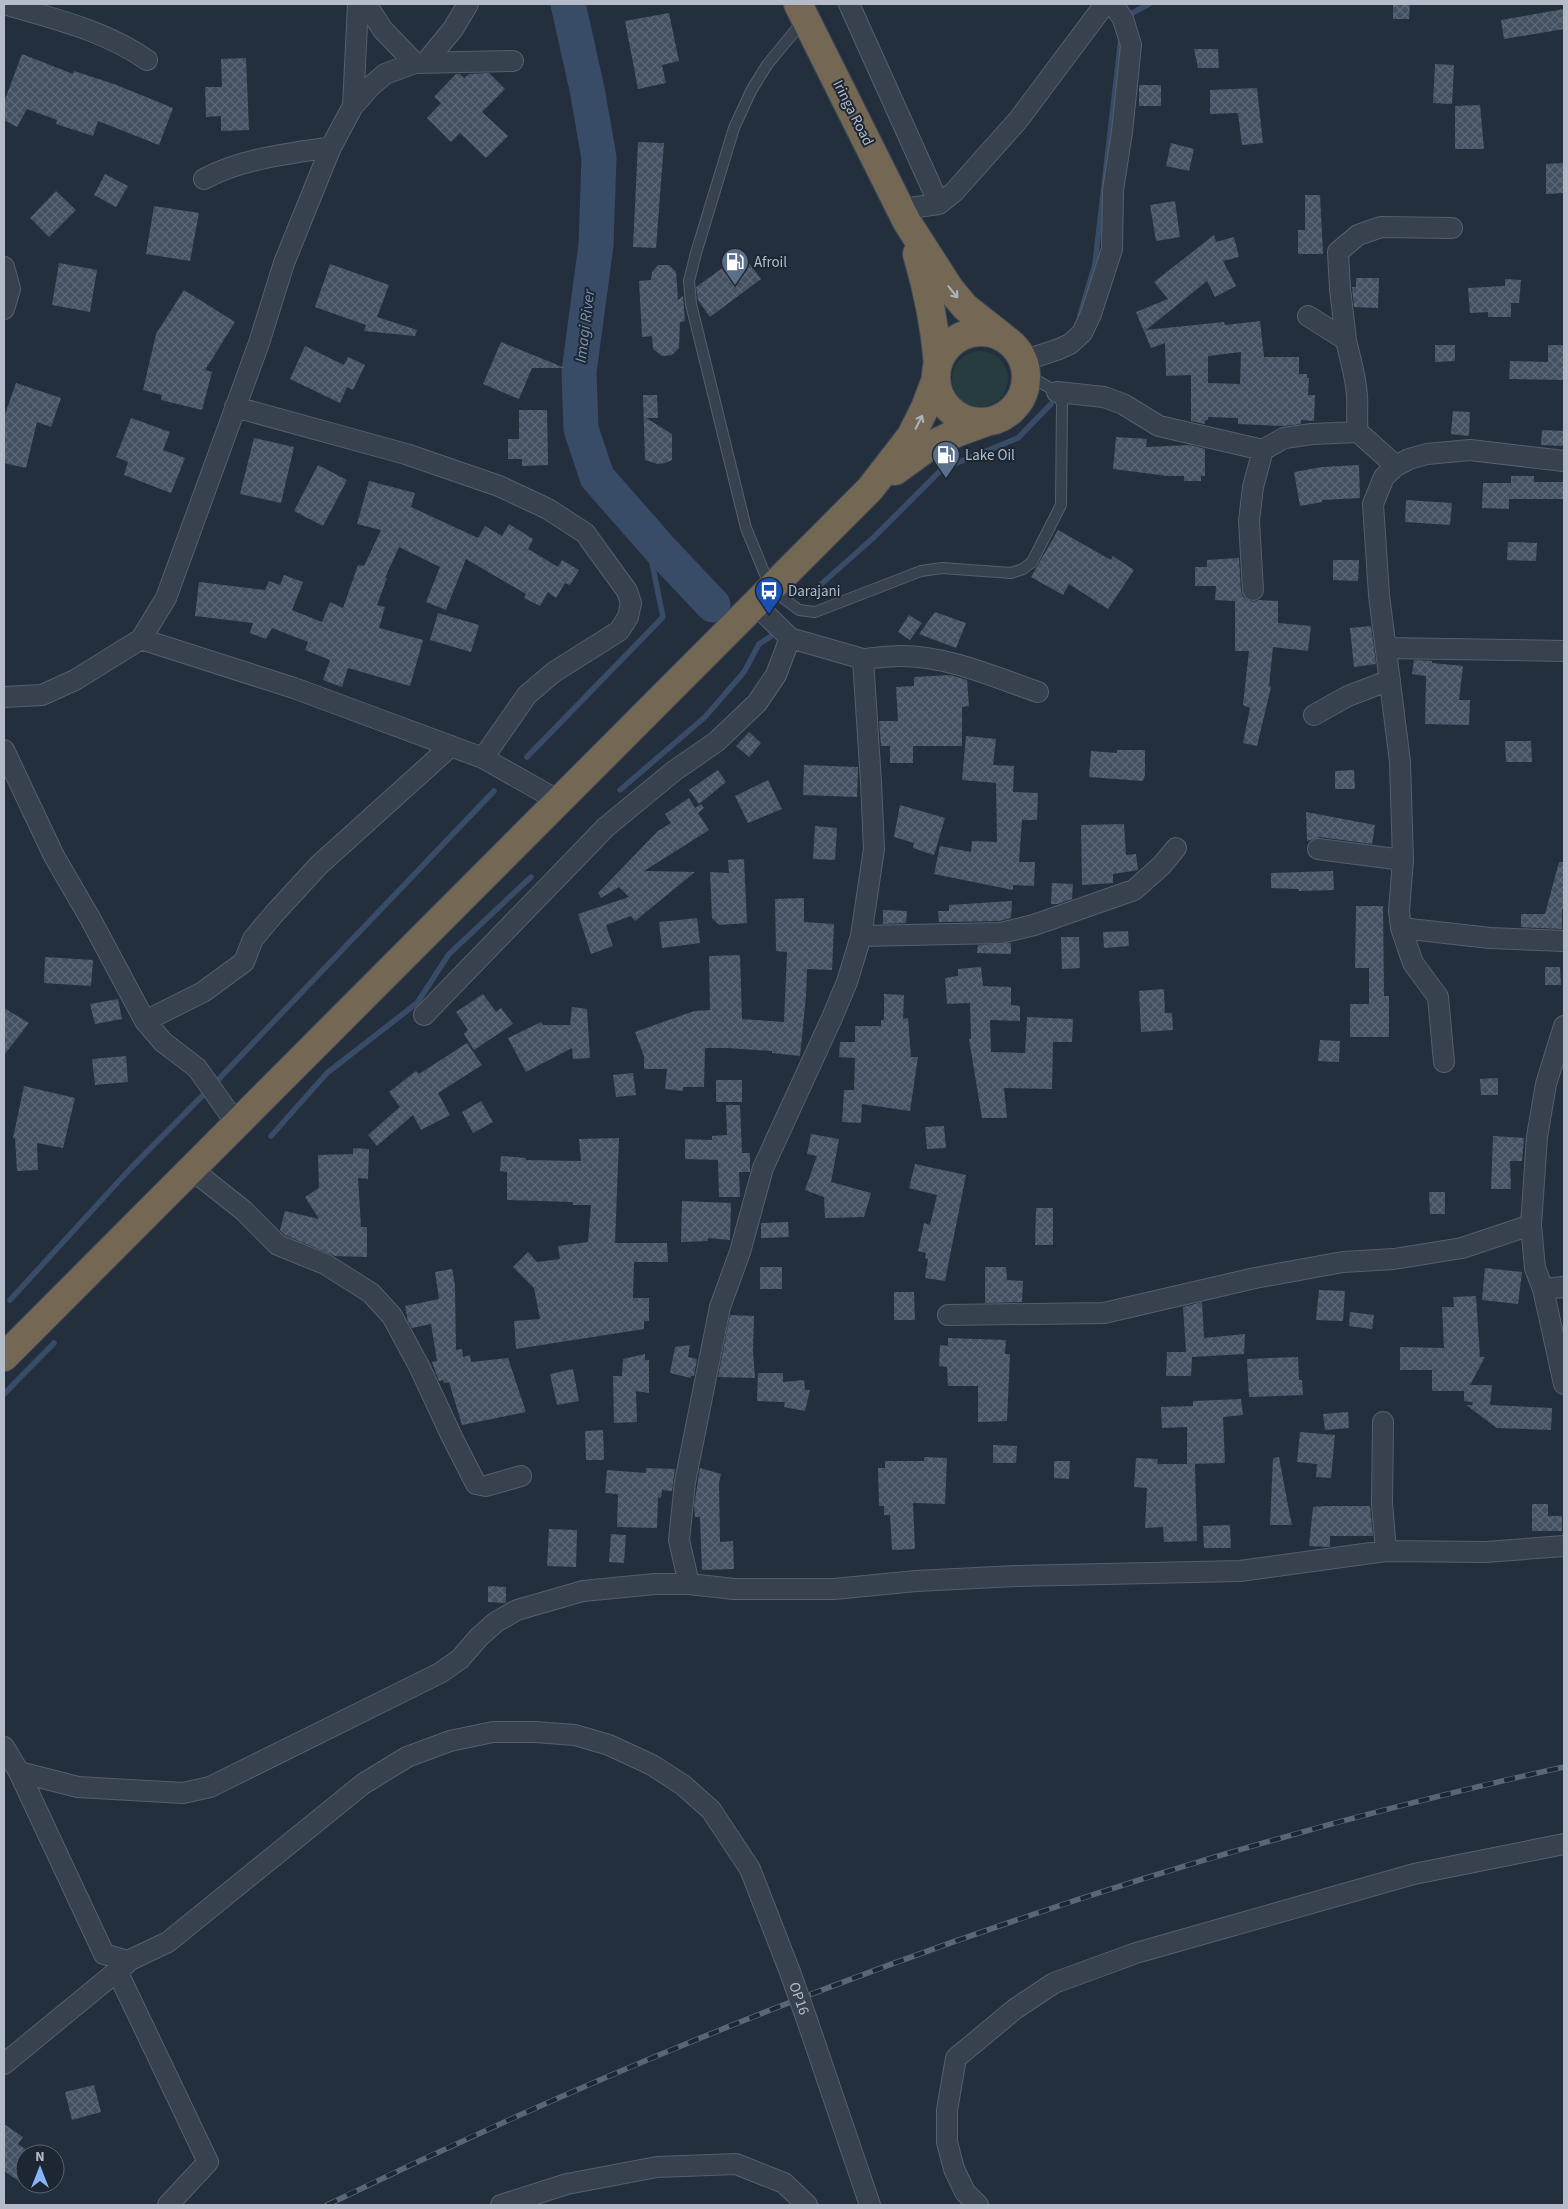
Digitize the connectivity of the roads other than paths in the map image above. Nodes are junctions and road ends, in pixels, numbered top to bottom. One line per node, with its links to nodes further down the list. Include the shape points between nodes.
1 (4, 4): 8 (street, via 105,36)
2 (358, 4): 11 (street)
3 (366, 4): 10 (street, via 383,30)
4 (468, 4): 10 (street, via 453,29)
5 (849, 4): 14 (street)
6 (1100, 5): 14 (street, via 1019,119 954,192); 21 (street, via 1123,19 1131,46 1113,190 1112,249 1082,333 1059,349)
7 (802, 11): 15 (highway, Iringa Road); 32 (lane, via 751,91 734,128 689,281 695,324)
8 (147, 60)
9 (514, 60): 10 (street)
10 (420, 62): 11 (street, via 385,74)
11 (353, 106): 12 (street)
12 (331, 147): 13 (street, via 226,167); 24 (street, via 284,263)
13 (204, 179)
14 (939, 204): 15 (street)
15 (905, 216): 21 (highway, one-way to 21, via 955,295); 22 (highway, via 929,294)
16 (1452, 228): 20 (street, via 1381,227 1358,235 1338,252)
17 (4, 267): 18 (street, via 10,289)
18 (4, 309)
19 (1308, 316): 20 (street)
20 (1346, 340): 26 (street, via 1355,372)
21 (1019, 358): 22 (highway, via 985,332 972,333 948,346); 23 (lane); 25 (highway, via 1022,395 1014,408 998,419)
22 (937, 371): 25 (highway, via 938,392 951,412 962,418); 30 (highway, one-way to 22, via 911,436 925,408)
23 (1057, 392): 27 (street, via 1104,397 1123,404 1159,426); 32 (lane, via 1062,404 1061,505 1032,562 1023,569 1011,573 942,568 921,571 815,612 799,610)
24 (235, 408): 34 (street, via 166,598); 44 (street, via 406,454 499,486 548,509 585,533 627,591 631,603 628,617 619,630 554,672 527,695)
25 (986, 422): 30 (highway, via 928,447)
26 (1358, 432): 27 (street, via 1284,438); 29 (street)
27 (1263, 450): 31 (street, via 1253,487 1249,521)
28 (1564, 461): 29 (street, via 1487,451 1460,451 1427,454)
29 (1396, 466): 35 (street, via 1384,477 1373,504 1379,595)
30 (870, 489): 32 (highway)
31 (1253, 590)
32 (763, 597): 33 (street); 45 (highway)
33 (790, 638): 37 (street); 52 (street, via 776,675 757,703 716,742 674,771 606,827)
34 (141, 639): 40 (street, via 75,680 42,695); 42 (street, via 294,688)
35 (1387, 648): 36 (street); 38 (street)
36 (1564, 651)
37 (863, 659): 39 (street, via 901,656 930,659); 50 (street, via 874,850)
38 (1390, 680): 41 (street, via 1348,696); 48 (street, via 1400,762)
39 (1038, 692)
40 (4, 697)
41 (1314, 715)
42 (451, 746): 44 (street); 53 (street, via 319,865 253,939 244,962 204,992)
43 (4, 750): 53 (street, via 54,856)
44 (483, 758): 45 (street)
45 (559, 801): 56 (highway)
46 (1176, 848): 50 (street, via 1134,890 1034,925 1001,933)
47 (1318, 848): 48 (street)
48 (1403, 860): 49 (street)
49 (1401, 928): 51 (street, via 1490,938); 55 (street, via 1413,963 1438,997)
50 (861, 936): 68 (street, via 831,1020 763,1168 740,1252 720,1306 684,1482 679,1540)
51 (1564, 941)
52 (424, 1015)
53 (144, 1021): 56 (street, via 163,1042 197,1068)
54 (1564, 1026): 58 (street, via 1546,1084 1537,1137)
55 (1444, 1062)
56 (236, 1124): 57 (highway)
57 (191, 1169): 62 (highway); 65 (street, via 244,1210 278,1245 338,1271 377,1299 392,1316 419,1366 476,1484 486,1486)
58 (1531, 1225): 60 (street, via 1535,1268); 61 (street, via 1462,1248 1394,1259 1343,1262 1255,1278 1104,1313)
59 (1564, 1287): 60 (street)
60 (1543, 1289): 63 (street)
61 (948, 1315)
62 (4, 1357)
63 (1564, 1384)
64 (1383, 1422): 67 (street, via 1382,1503)
65 (521, 1476)
66 (1564, 1546): 67 (street, via 1486,1552)
67 (1386, 1551): 68 (street, via 1240,1571 1016,1576 834,1589 734,1590)
68 (689, 1584): 70 (street, via 583,1591 517,1610 496,1622 460,1659 440,1673 200,1790 183,1793 78,1787)
69 (4, 1747): 70 (street)
70 (19, 1772): 72 (street, via 104,1954)
71 (1564, 1844): 78 (street, via 1414,1874 1136,1953 1054,1983 1015,2009 956,2058 947,2110 947,2142 954,2169 965,2192)
72 (123, 1966): 73 (street, OP16); 74 (street, via 208,2162); 77 (street, OP16, bridge, via 168,1942 363,1784 408,1756 450,1740 493,1732 575,1735 652,1764 711,1810 732,1839 750,1868 790,1972)
73 (4, 2064)
74 (168, 2205)
75 (501, 2205): 76 (street, via 567,2184 657,2167 736,2164 784,2182)
76 (807, 2205)
77 (870, 2205)
78 (978, 2205)

